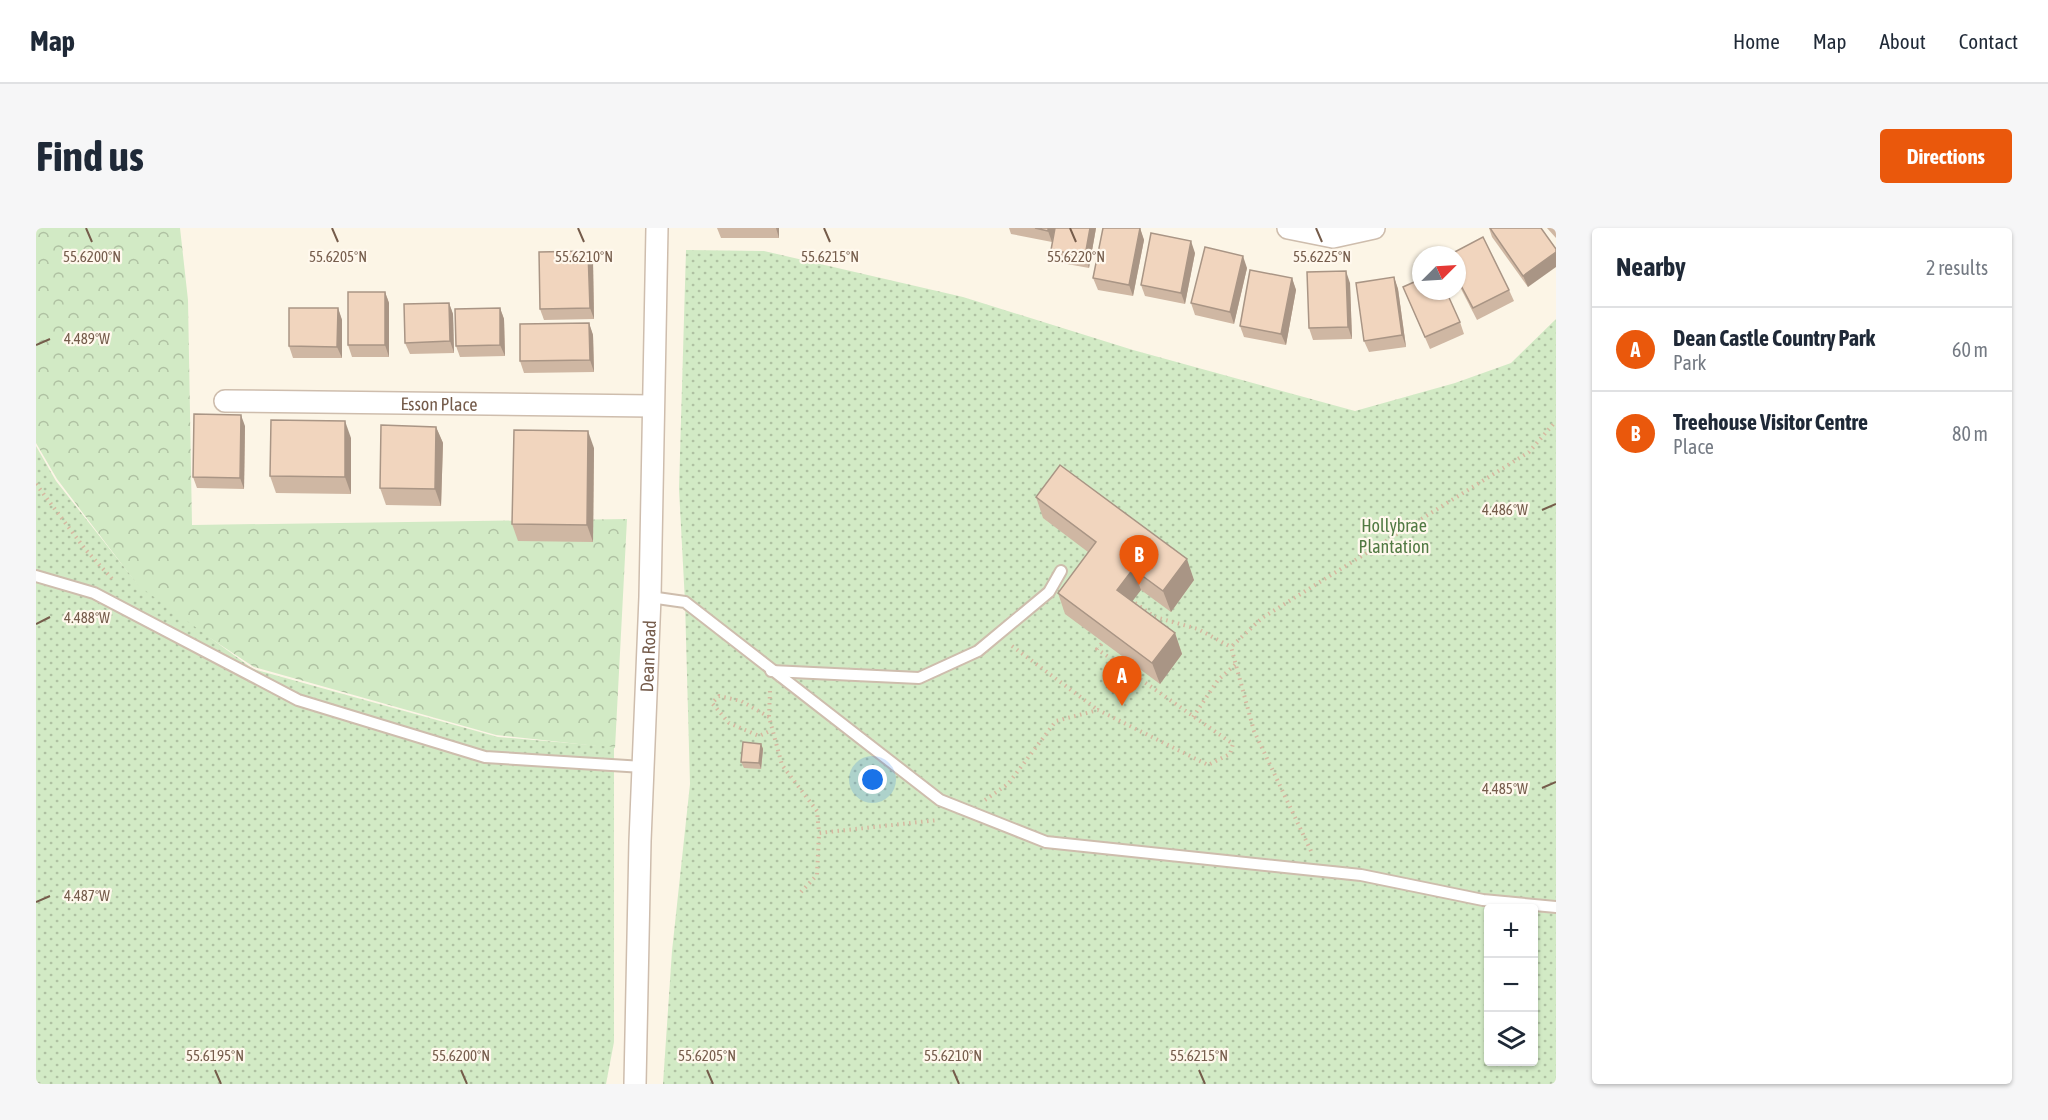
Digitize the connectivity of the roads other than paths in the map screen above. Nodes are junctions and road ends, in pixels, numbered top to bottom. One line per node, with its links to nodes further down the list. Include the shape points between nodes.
1 (657, 228): 5 (street, Dean Road)
2 (1288, 228): 3 (street, via 1333,237)
3 (1374, 228)
4 (225, 401): 5 (street, Esson Place)
5 (652, 406): 8 (street, Dean Road)
6 (1061, 571): 9 (lane, via 1049,592 978,651 919,678)
7 (36, 576): 10 (lane, via 94,593 298,700 485,757)
8 (650, 597): 9 (lane, via 685,603); 10 (street, Dean Road)
9 (771, 671): 11 (lane, via 940,800 1046,842 1361,875 1483,900)
10 (643, 767): 12 (street, Dean Road)
11 (1556, 907)
12 (635, 1084)

